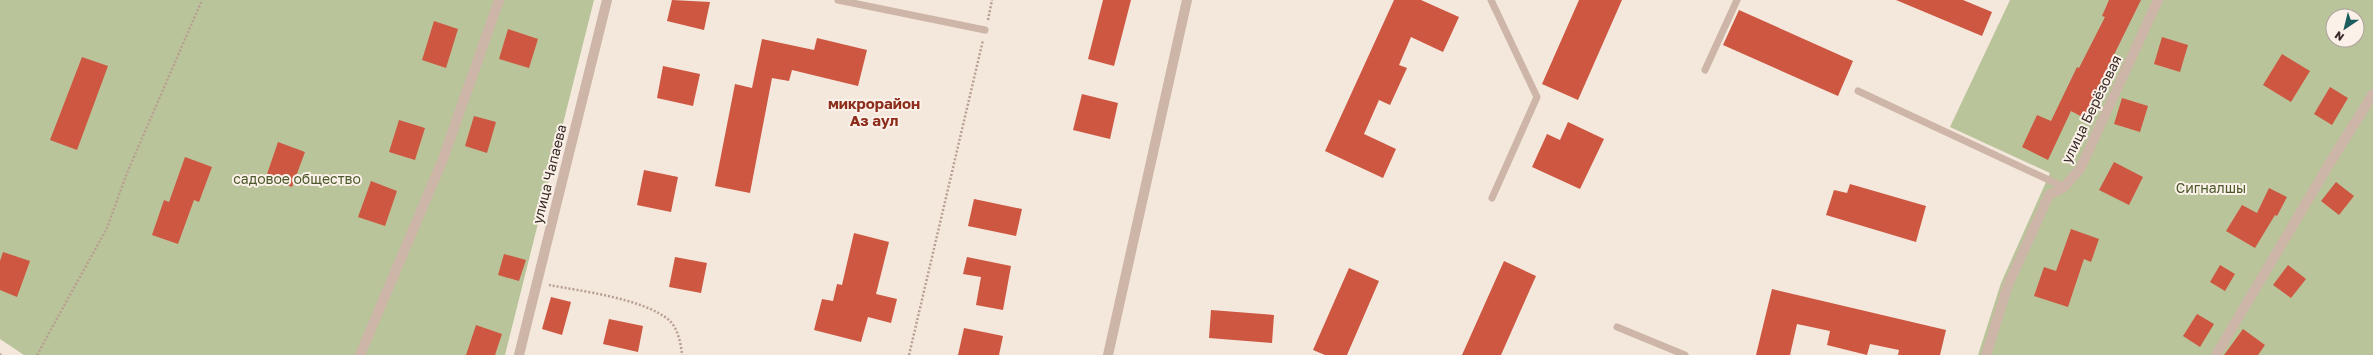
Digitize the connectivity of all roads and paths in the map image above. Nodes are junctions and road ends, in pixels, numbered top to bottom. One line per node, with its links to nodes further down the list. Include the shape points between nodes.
1 (202, 0): 18 (path, via 127,173 107,228)
2 (499, 0): 19 (street, via 443,159)
3 (607, 0): 16 (street, улица Чапаева)
4 (838, 0): 10 (lane)
5 (992, 0): 10 (path)
6 (1187, 0): 23 (street)
7 (1491, 0): 15 (lane, via 1537,97)
8 (1737, 0): 11 (lane)
9 (2158, 0): 14 (street, улица Берёзовая, via 2080,169)
10 (985, 30): 22 (path)
11 (1705, 70)
12 (1858, 91): 14 (lane)
13 (2373, 94): 26 (street)
14 (2064, 187): 25 (street, улица Берёзовая, via 2049,195 2008,285)
15 (1492, 198)
16 (537, 283): 20 (street, улица Чапаева); 21 (path, via 642,305 670,321 681,342)
17 (1617, 327): 24 (lane)
18 (37, 355)
19 (360, 355)
20 (519, 355)
21 (682, 355)
22 (909, 355)
23 (1108, 355)
24 (1685, 355)
25 (1986, 355)
26 (2216, 355)

